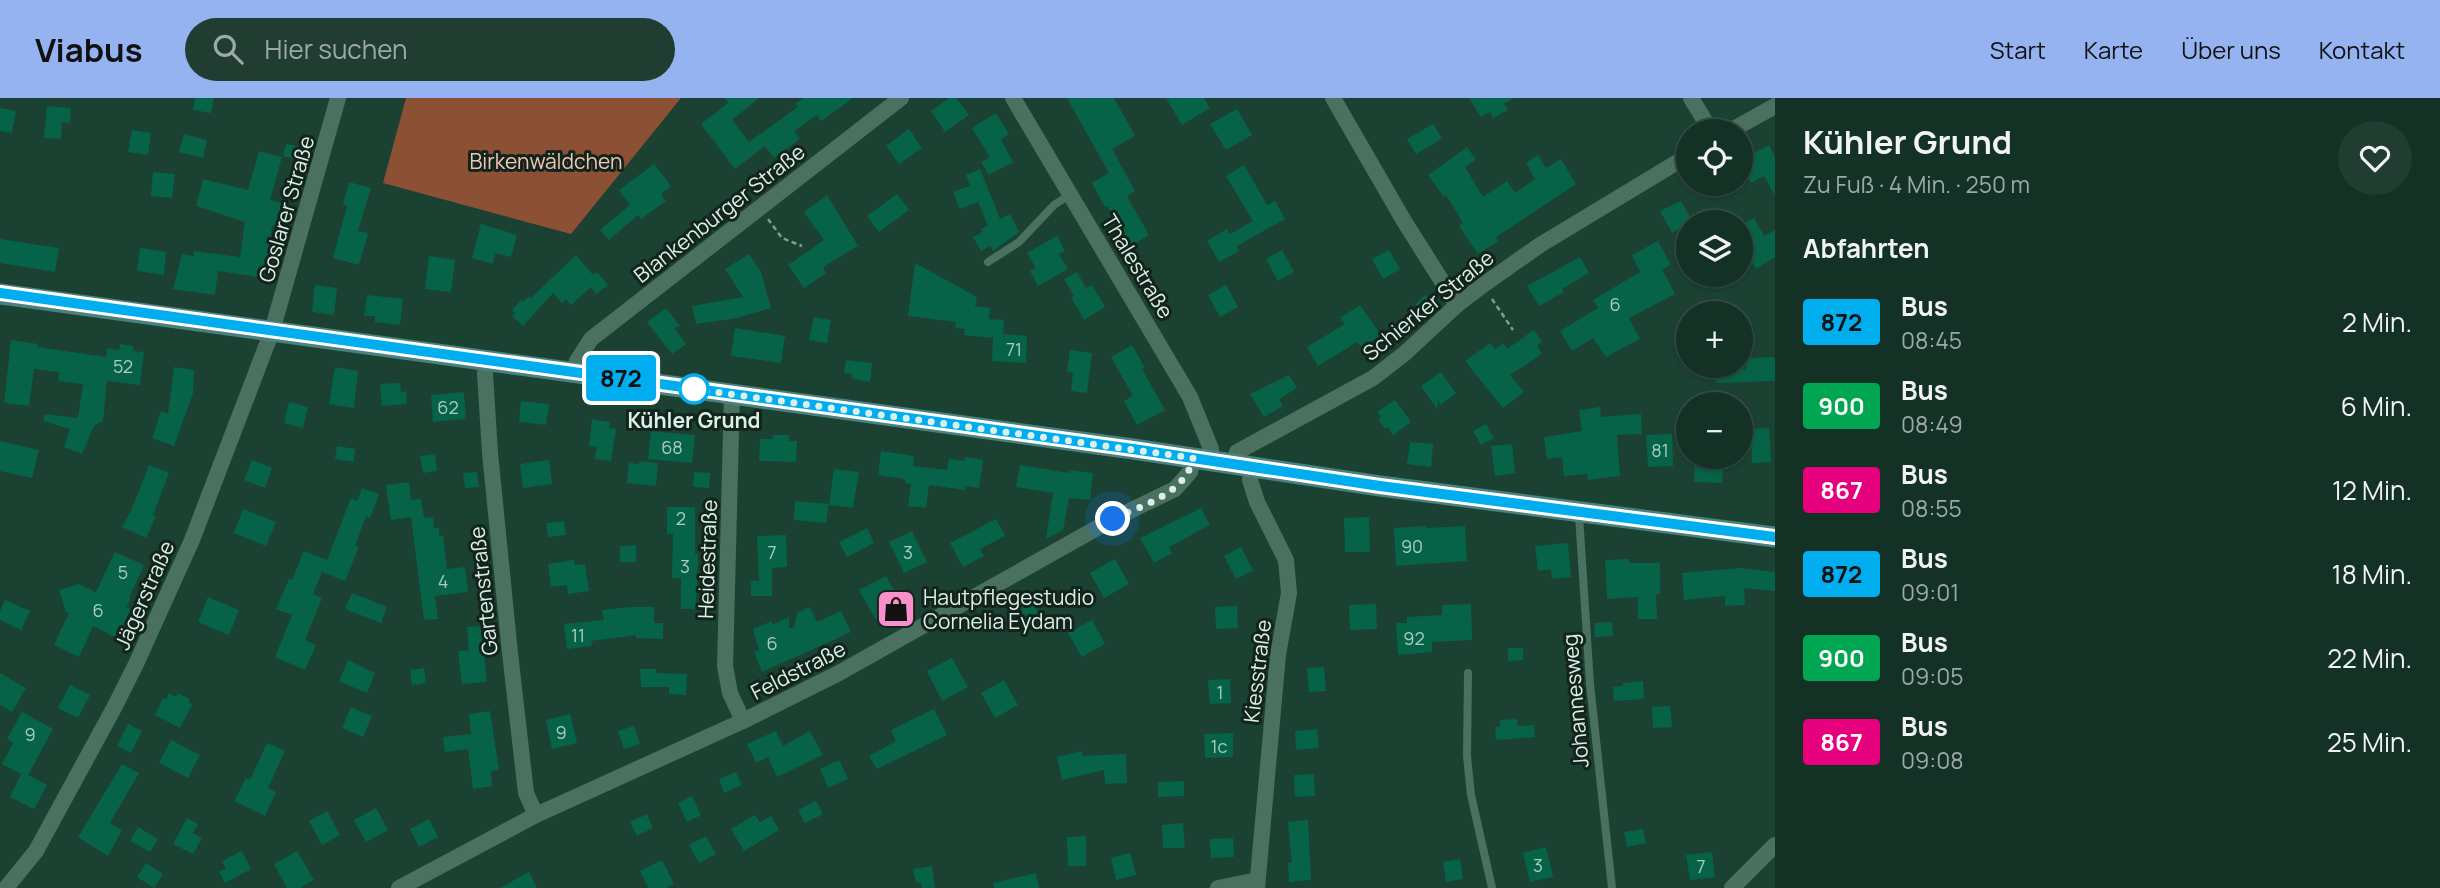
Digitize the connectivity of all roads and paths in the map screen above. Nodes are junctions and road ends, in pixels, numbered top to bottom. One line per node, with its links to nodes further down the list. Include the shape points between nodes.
1 (338, 98): 18 (street, Goslarer Straße)
2 (901, 98): 11 (street, Blankenburger Straße)
3 (1013, 98): 10 (street, Thalestraße)
4 (1333, 98): 16 (street)
5 (1691, 98): 7 (street)
6 (1775, 106): 8 (street)
7 (1704, 119)
8 (1752, 119)
9 (1676, 163): 14 (street, Schierker Straße)
10 (1070, 194): 13 (lane, via 1020,242); 22 (street, Thalestraße, via 1190,397 1211,449)
11 (760, 208): 12 (path, via 782,238); 20 (street, Blankenburger Straße, via 591,339)
12 (803, 246)
13 (988, 261)
14 (1483, 285): 16 (street, Schierker Straße); 17 (path)
15 (0, 293): 18 (street)
16 (1457, 305): 23 (street, Schierker Straße, via 1373,378 1237,452)
17 (1513, 330)
18 (272, 331): 19 (street); 31 (street, Jägerstraße, via 192,540 136,664 32,858)
19 (487, 360): 20 (street); 28 (street, Gartenstraße, via 489,453 510,653 526,793)
20 (574, 372): 21 (street)
21 (732, 394): 22 (street); 27 (street, Heidestraße, via 725,666 730,693)
22 (1201, 460): 23 (street); 27 (street, Feldstraße, via 1175,489)
23 (1244, 466): 24 (street); 30 (street, Kiesstraße, via 1256,502 1286,560 1289,593 1278,655)
24 (1579, 510): 25 (street); 35 (lane, Johannesweg, via 1590,684)
25 (1775, 537)
26 (1468, 673): 34 (lane, via 1471,795)
27 (743, 721): 28 (street, Feldstraße)
28 (536, 815): 32 (street, Feldstraße)
29 (1775, 845): 36 (street)
30 (1257, 884): 33 (street)
31 (6, 888)
32 (398, 888)
33 (1218, 888)
34 (1492, 888)
35 (1612, 888)
36 (1732, 888)

